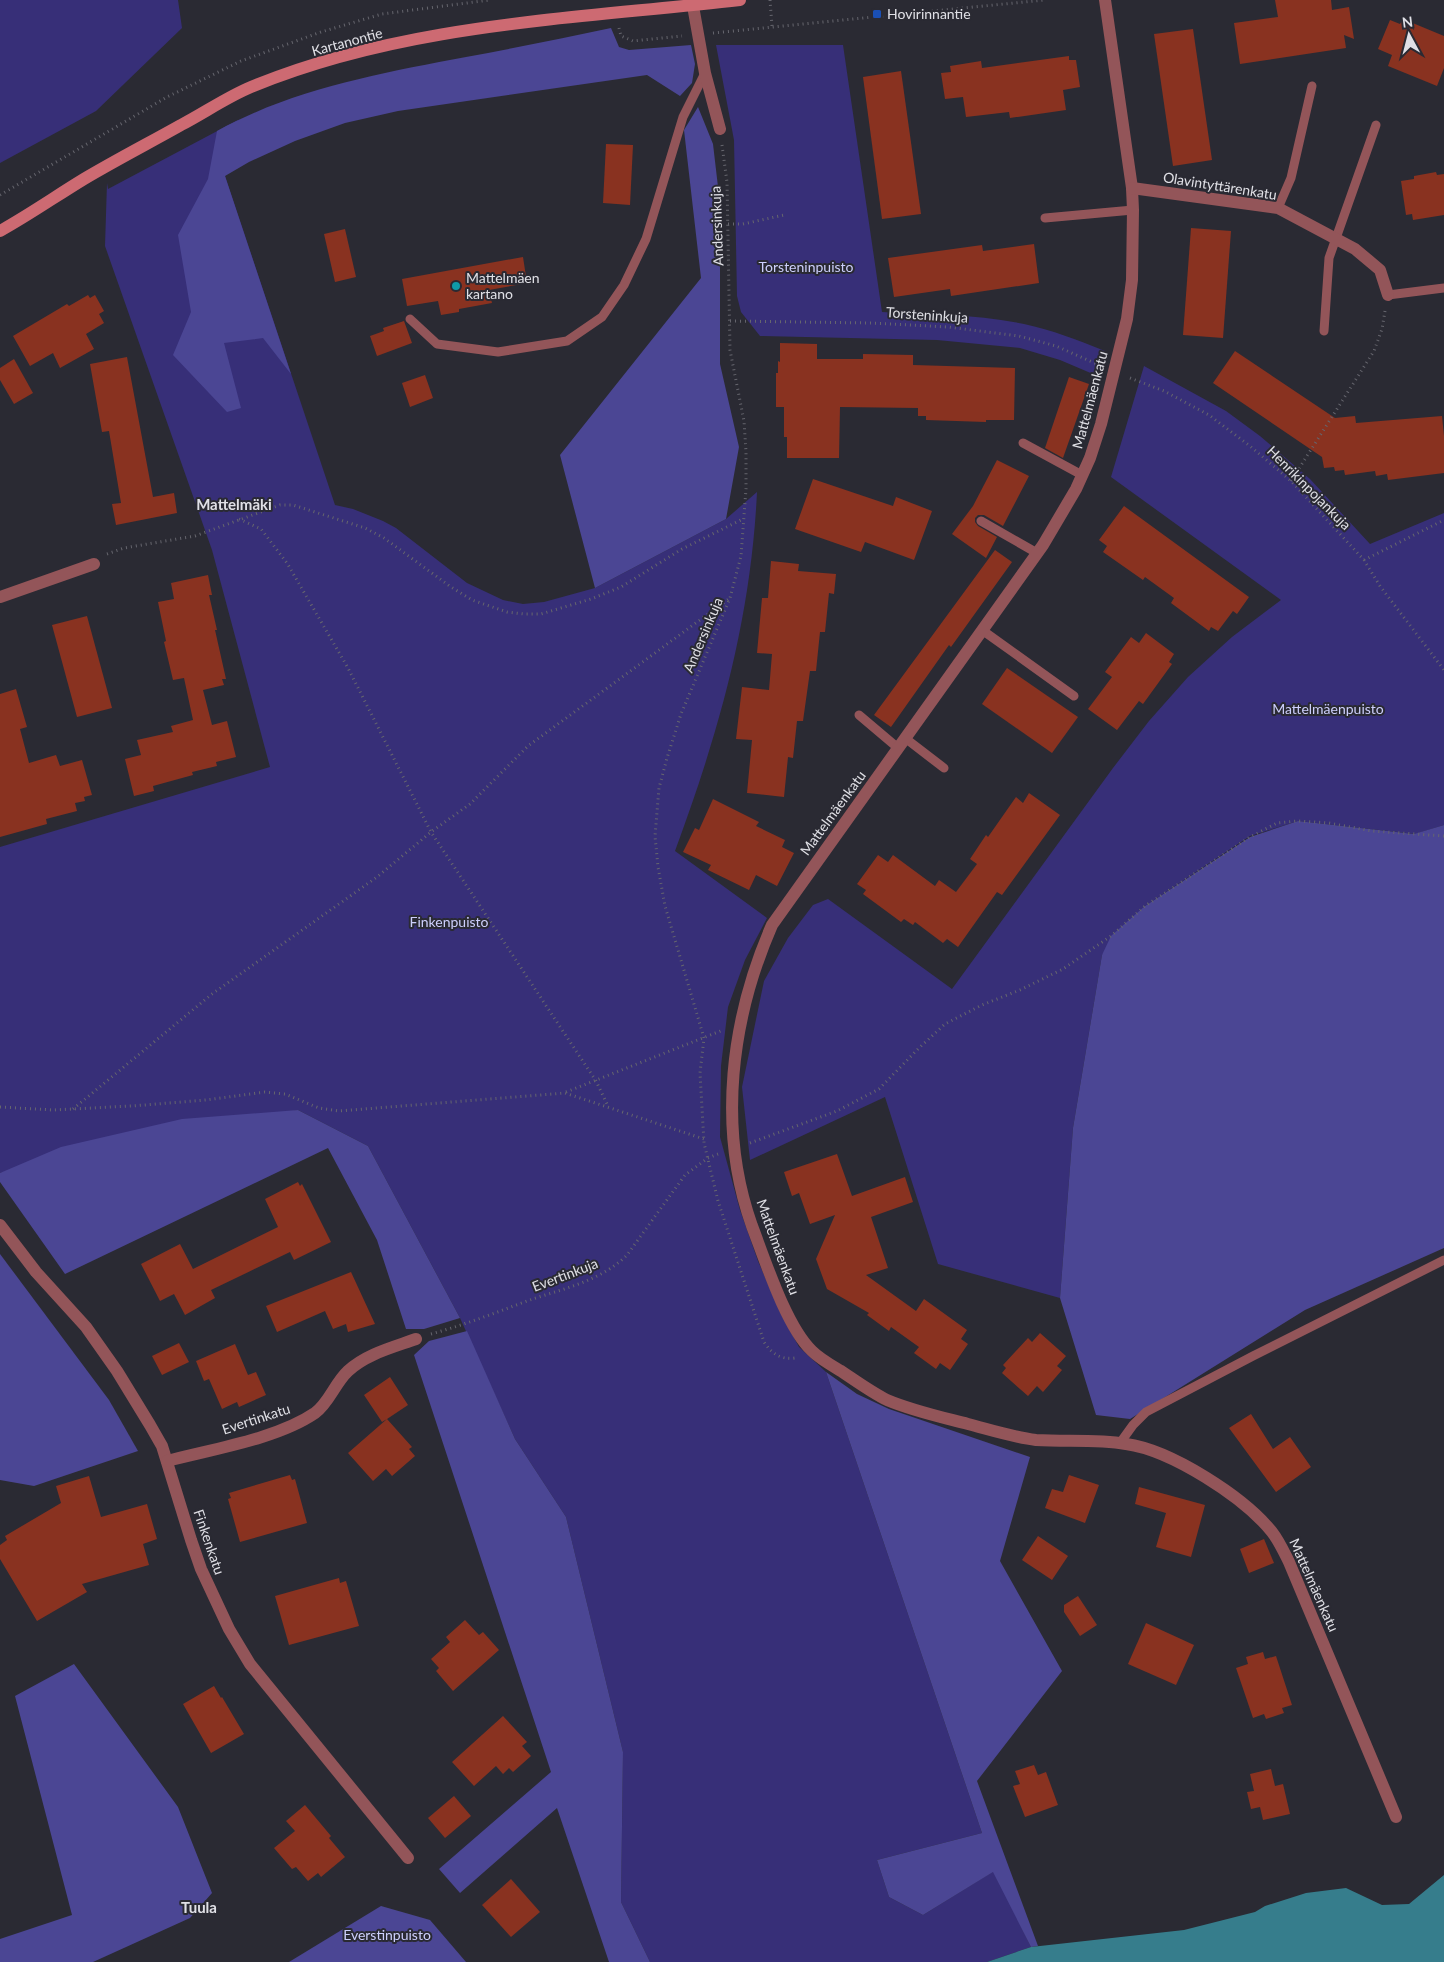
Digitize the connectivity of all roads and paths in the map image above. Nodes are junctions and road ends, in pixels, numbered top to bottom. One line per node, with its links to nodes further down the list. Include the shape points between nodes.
1 (740, 0): 5 (street, Kartanontie)
2 (770, 0): 6 (path)
3 (1044, 0): 6 (path)
4 (1105, 0): 14 (street, Mattelmäenkatu)
5 (692, 3): 10 (street); 20 (street, Kartanontie, via 465,30 298,70 241,93 84,179)
6 (772, 26): 8 (path)
7 (619, 27): 9 (path, via 621,36 633,41)
8 (717, 32)
9 (682, 36)
10 (705, 73): 13 (street); 24 (lane, via 683,117 646,239 624,285 602,317 567,341 498,352 437,344)
11 (1312, 86): 15 (lane, via 1291,178)
12 (1376, 125): 21 (lane)
13 (720, 129): 19 (path, Andersinkuja, via 727,182)
14 (1132, 188): 15 (street, Olavintyttärenkatu); 16 (street, Mattelmäenkatu)
15 (1278, 208): 21 (street, Olavintyttärenkatu)
16 (1133, 210): 18 (lane); 27 (street, Mattelmäenkatu, via 1132,280)
17 (784, 215): 19 (path)
18 (1045, 218)
19 (728, 224): 25 (path, Andersinkuja)
20 (0, 231)
21 (1336, 237): 23 (street, Olavintyttärenkatu, via 1380,270); 26 (lane, via 1329,258)
22 (1444, 288): 23 (lane)
23 (1388, 295): 30 (path, via 1374,351)
24 (410, 319)
25 (730, 321): 27 (path, Torsteninkuja, via 948,326 1019,336 1056,346); 32 (path, Andersinkuja, via 730,350 744,421)
26 (1324, 331)
27 (1114, 372): 29 (street, Mattelmäenkatu, via 1101,424); 30 (path, Henrikinpojankuja, via 1164,390 1209,415)
28 (1023, 443): 29 (lane)
29 (1082, 475): 35 (street, Mattelmäenkatu)
30 (1291, 481): 36 (path, Henrikinpojankuja)
31 (238, 519): 32 (path, via 280,505 365,528 472,600 524,614 541,614 621,587 682,549); 37 (path, via 196,536 124,548 106,554); 46 (path, via 261,529 287,563 348,668)
32 (744, 519): 39 (path, Andersinkuja, via 741,556)
33 (1444, 520): 36 (path)
34 (981, 521): 35 (lane)
35 (1037, 552): 40 (street, Mattelmäenkatu)
36 (1364, 560): 41 (path, Henrikinpojankuja)
37 (94, 564): 38 (street)
38 (0, 597)
39 (730, 598): 46 (path, via 528,746 470,804); 48 (path, Andersinkuja, via 681,714 659,788 656,817 658,867 665,906)
40 (982, 630): 42 (lane); 44 (street, Mattelmäenkatu)
41 (1444, 670)
42 (1074, 696)
43 (859, 716): 44 (lane)
44 (901, 743): 45 (lane); 55 (street, Mattelmäenkatu, via 772,925 760,952 735,1054)
45 (944, 768)
46 (431, 832): 49 (path); 53 (path, via 377,877 212,994)
47 (1444, 836): 55 (path, Evertinkuja, via 1372,831 1329,823 1278,823 1254,834 1153,900 1111,936 1063,969 945,1024 879,1089 837,1111)
48 (704, 1038): 49 (path); 54 (path, Andersinkuja, via 700,1073)
49 (596, 1080): 50 (path); 52 (path)
50 (565, 1093): 52 (path); 53 (path, via 339,1110 319,1108 285,1094 265,1092 196,1101)
51 (0, 1107): 53 (path)
52 (608, 1107): 54 (path)
53 (73, 1109)
54 (704, 1138): 56 (path, Andersinkuja)
55 (734, 1149): 56 (path, Evertinkuja); 60 (street, Mattelmäenkatu, via 746,1209 763,1256 785,1308)
56 (708, 1158): 59 (path, Evertinkuja, via 685,1175 627,1255 611,1269 592,1279); 60 (path, Andersinkuja, via 718,1201 764,1342 772,1353 781,1358 794,1359)
57 (0, 1225): 62 (street, Finkenkatu, via 91,1334 150,1425)
58 (1444, 1260): 61 (lane, via 1146,1412)
59 (416, 1339): 62 (street, Evertinkatu, via 363,1361 348,1371 316,1412 297,1422 254,1439)
60 (812, 1351): 61 (street, Mattelmäenkatu, via 886,1399 910,1408 1028,1438)
61 (1120, 1443): 63 (street, Mattelmäenkatu, via 1158,1452 1230,1492 1274,1534 1289,1562)
62 (167, 1461): 64 (street, Finkenkatu, via 201,1569 250,1664)
63 (1396, 1817)
64 (408, 1858)

